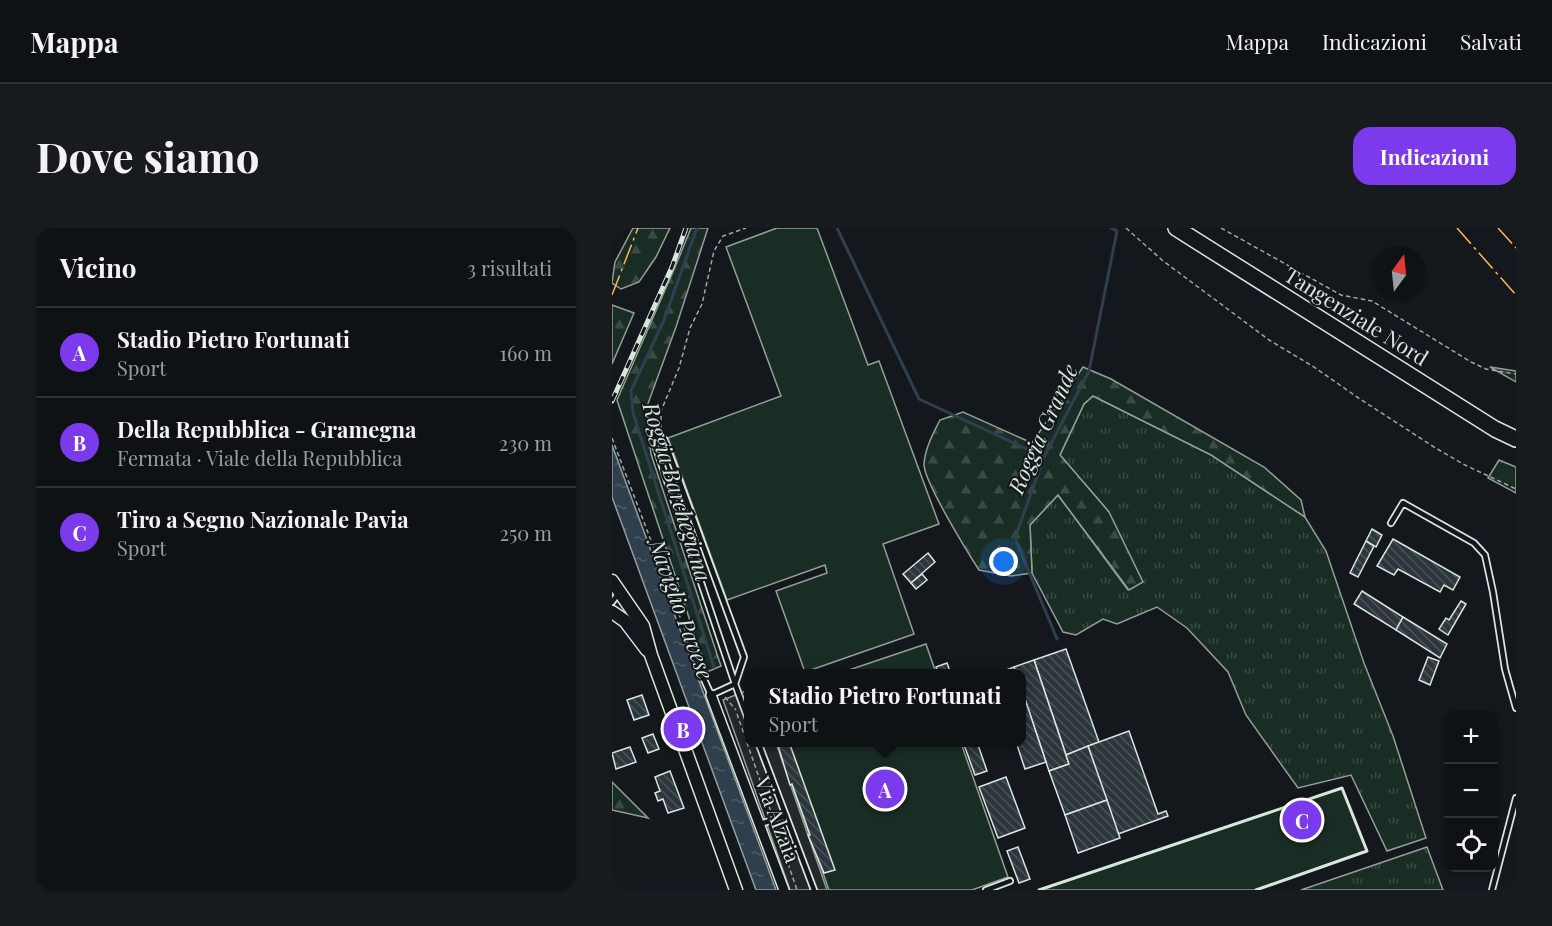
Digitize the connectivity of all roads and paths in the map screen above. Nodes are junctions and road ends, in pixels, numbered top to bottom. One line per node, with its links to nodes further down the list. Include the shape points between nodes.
1 (746, 228): 6 (path, via 723,236 714,251 702,304 661,411)
2 (1126, 228): 9 (path, via 1269,340 1434,447)
3 (1176, 228): 8 (highway, Tangenziale Nord)
4 (1221, 228): 5 (path, via 1341,295 1372,302 1471,362)
5 (1516, 374)
6 (659, 434): 15 (lane, via 654,439); 15 (lane, via 744,657)
7 (612, 438): 14 (path)
8 (1516, 439)
9 (1516, 489)
10 (1391, 523): 18 (lane, via 1403,503 1474,543 1485,555 1505,669)
11 (615, 592): 13 (street, via 643,626)
12 (612, 612): 13 (street, via 625,621)
13 (651, 655): 27 (street)
14 (702, 675): 16 (lane)
15 (735, 684): 16 (lane); 17 (lane)
16 (715, 693): 19 (path, via 735,709); 25 (street, Via Alzaia)
17 (744, 708)
18 (1516, 708)
19 (744, 735)
20 (748, 747): 24 (path)
21 (760, 747): 23 (lane)
22 (1516, 798): 32 (lane)
23 (786, 816): 24 (lane); 30 (lane)
24 (773, 820): 25 (lane); 29 (path)
25 (760, 824): 28 (street, Via Alzaia)
26 (1010, 881): 31 (lane)
27 (736, 890)
28 (784, 890)
29 (797, 890)
30 (814, 890)
31 (986, 890)
32 (1492, 890)

